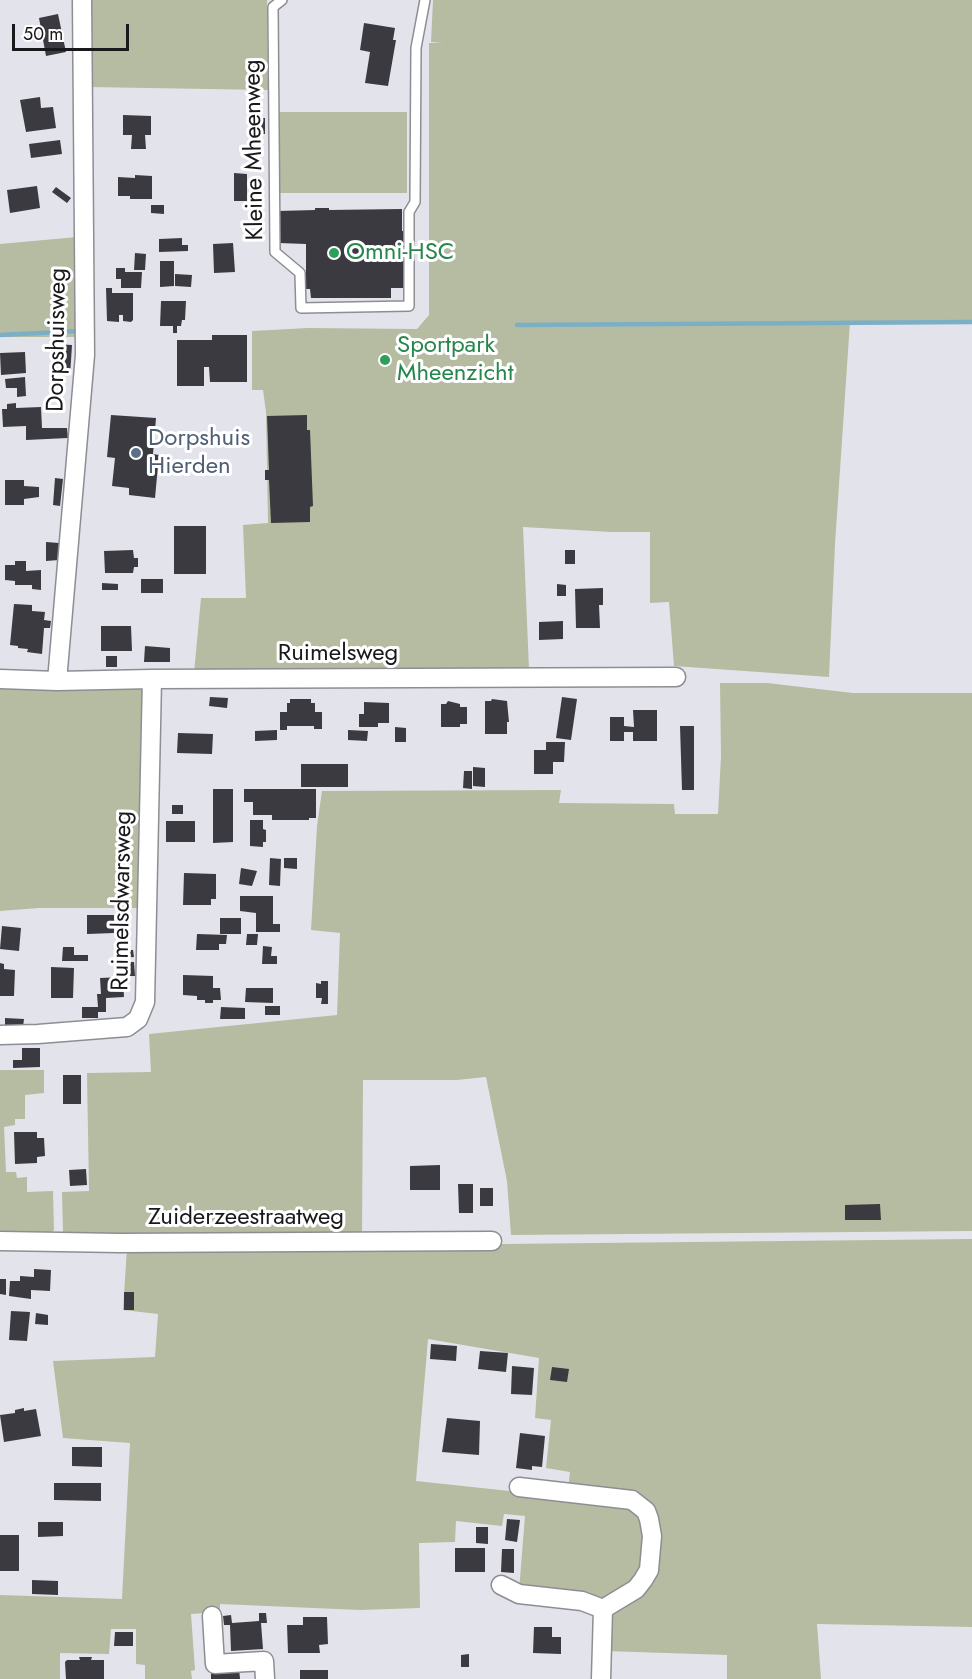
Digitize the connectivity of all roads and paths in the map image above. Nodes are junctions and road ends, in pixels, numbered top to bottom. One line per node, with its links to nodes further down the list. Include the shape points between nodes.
1 (82, 0): 7 (street, Dorpshuisweg, via 86,355)
2 (282, 0): 3 (lane, Kleine Mheenweg, via 273,7 275,252 300,273 301,308 410,306 409,212 415,202 416,48)
3 (425, 0)
4 (676, 677): 6 (street, Ruimelsweg)
5 (0, 679): 7 (street, Ruimelsweg)
6 (152, 679): 7 (street, Ruimelsweg); 8 (street, Ruimelsdwarsweg, via 145,1002 138,1019 127,1027)
7 (57, 681)
8 (0, 1035)
9 (0, 1241): 10 (street, Zuiderzeestraatweg)
10 (492, 1241)
11 (519, 1487): 13 (street, via 632,1500 645,1511 652,1536 649,1570 636,1589)
12 (501, 1585): 13 (street, via 519,1594 582,1601)
13 (603, 1609): 16 (street)
14 (212, 1616): 15 (street, via 215,1664 264,1661)
15 (265, 1679)
16 (601, 1679)

